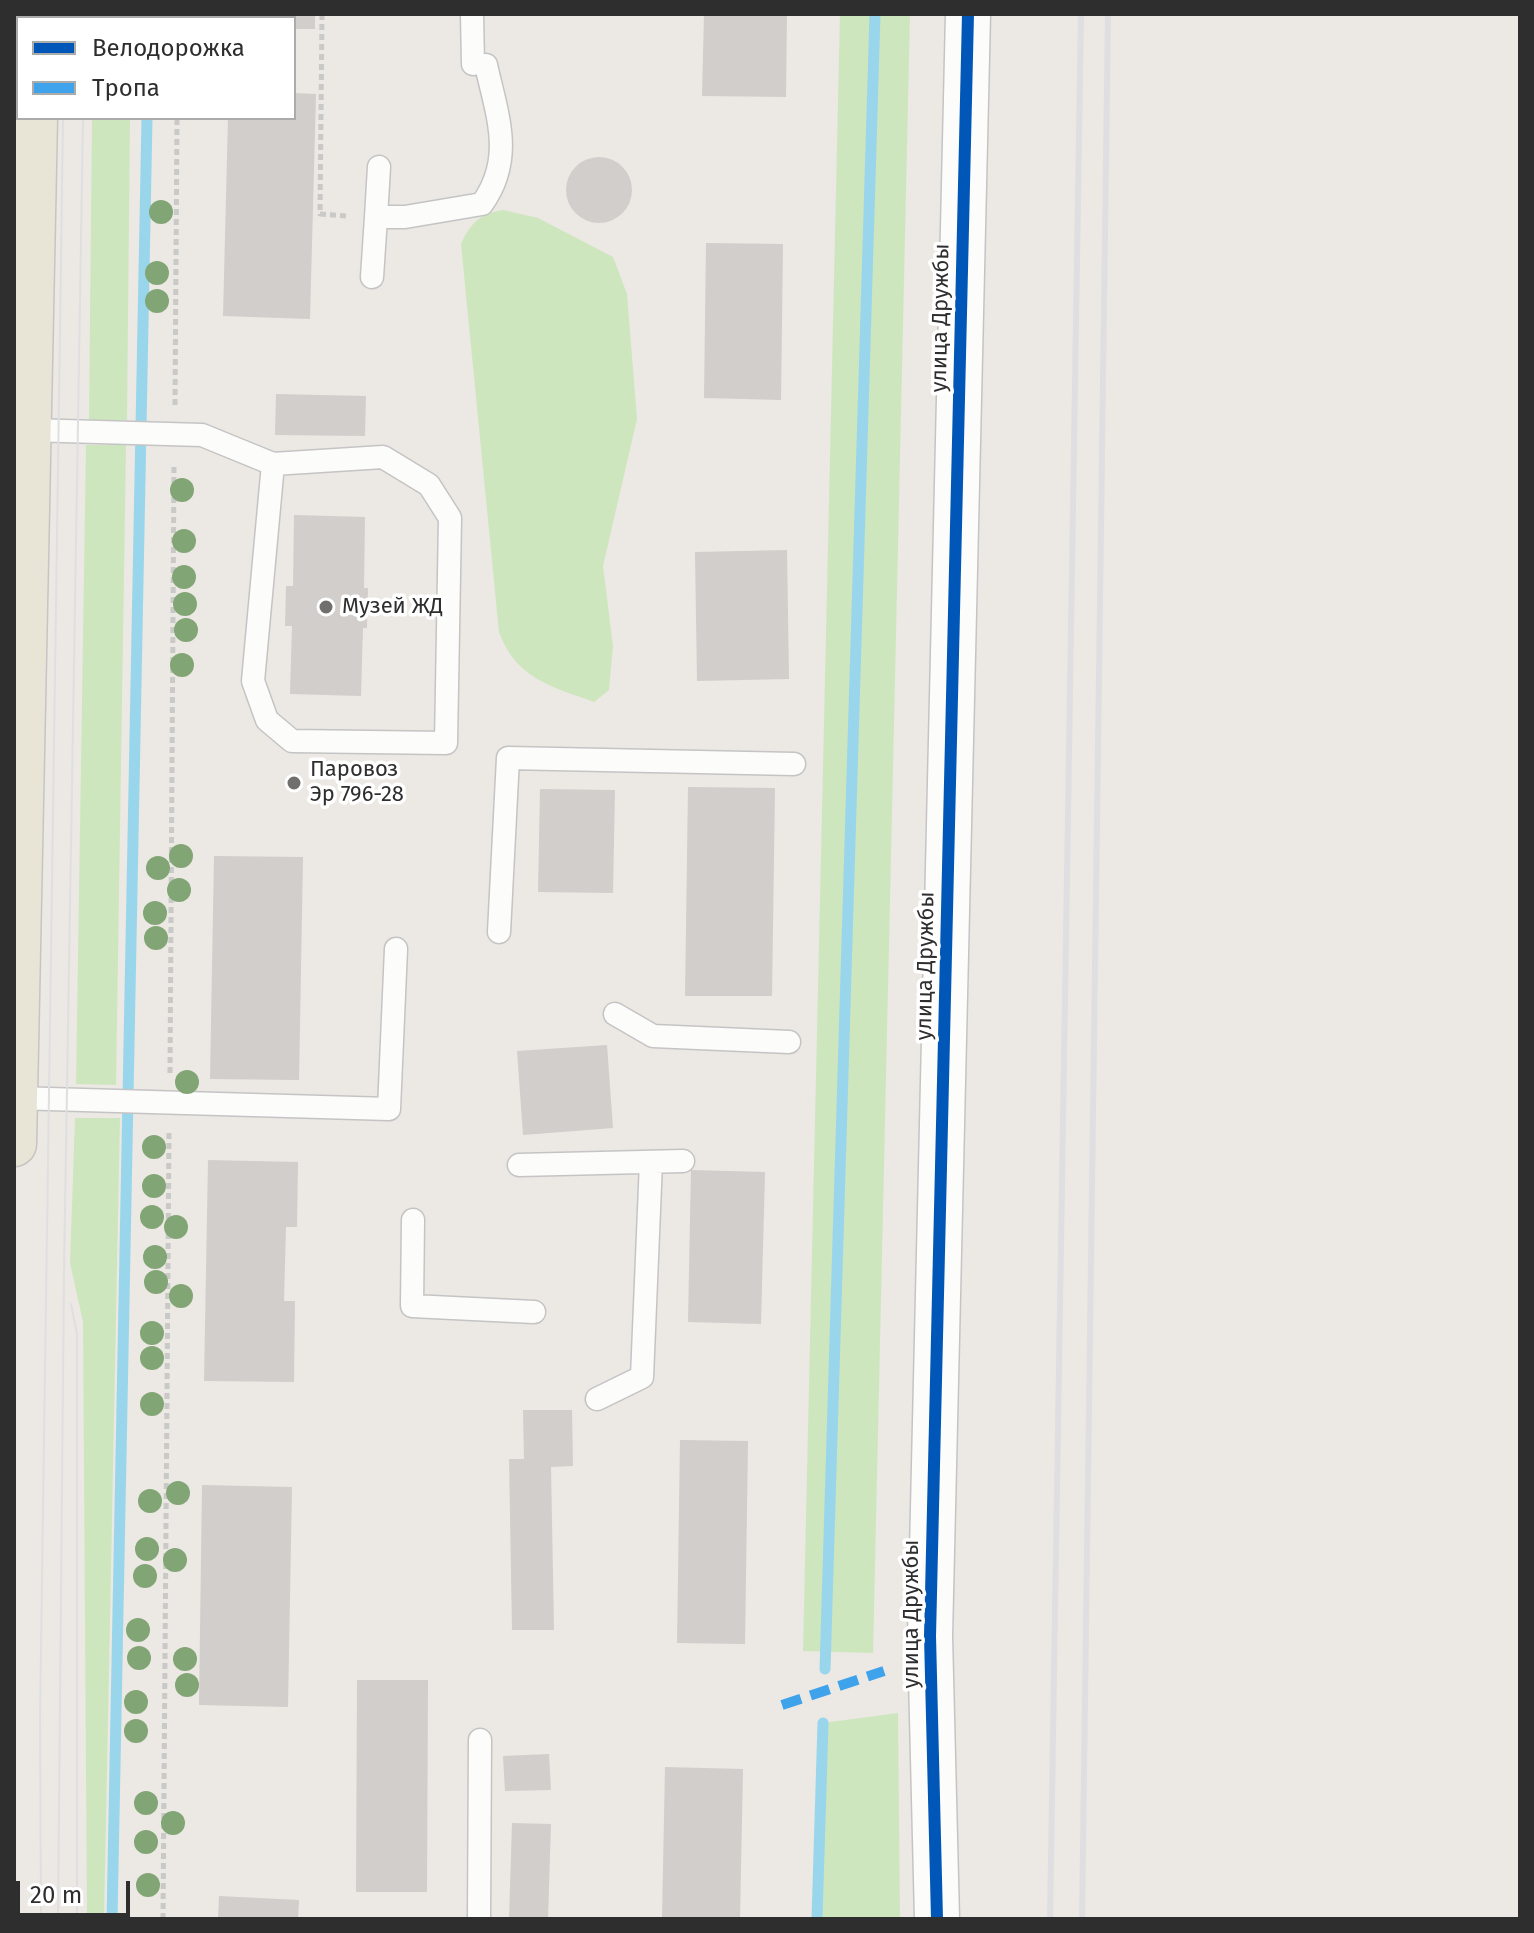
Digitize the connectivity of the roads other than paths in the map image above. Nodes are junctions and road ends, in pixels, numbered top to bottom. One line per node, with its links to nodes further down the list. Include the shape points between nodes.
1 (472, 14): 5 (lane, via 503,144 494,187 482,204)
2 (968, 14): 25 (street, улица Дружбы, via 930,1636)
3 (35, 120): 7 (main road)
4 (379, 167): 5 (lane)
5 (376, 217): 6 (lane)
6 (372, 277)
7 (29, 430): 8 (lane, via 202,435); 12 (main road)
8 (273, 464): 8 (lane, via 383,457 429,485 450,518 446,743 292,741 267,720 253,681)
9 (794, 764): 10 (lane, via 508,758)
10 (499, 932)
11 (396, 949): 15 (lane, via 389,1109)
12 (16, 978): 15 (main road)
13 (615, 1014): 14 (lane, via 653,1036)
14 (789, 1042)
15 (15, 1098): 16 (main road)
16 (14, 1144)
17 (683, 1161): 18 (lane)
18 (651, 1162): 19 (lane); 22 (lane, via 642,1377)
19 (519, 1165)
20 (413, 1220): 21 (lane, via 412,1306)
21 (534, 1312)
22 (597, 1399)
23 (480, 1740): 24 (lane)
24 (479, 1919)
25 (937, 1919)

